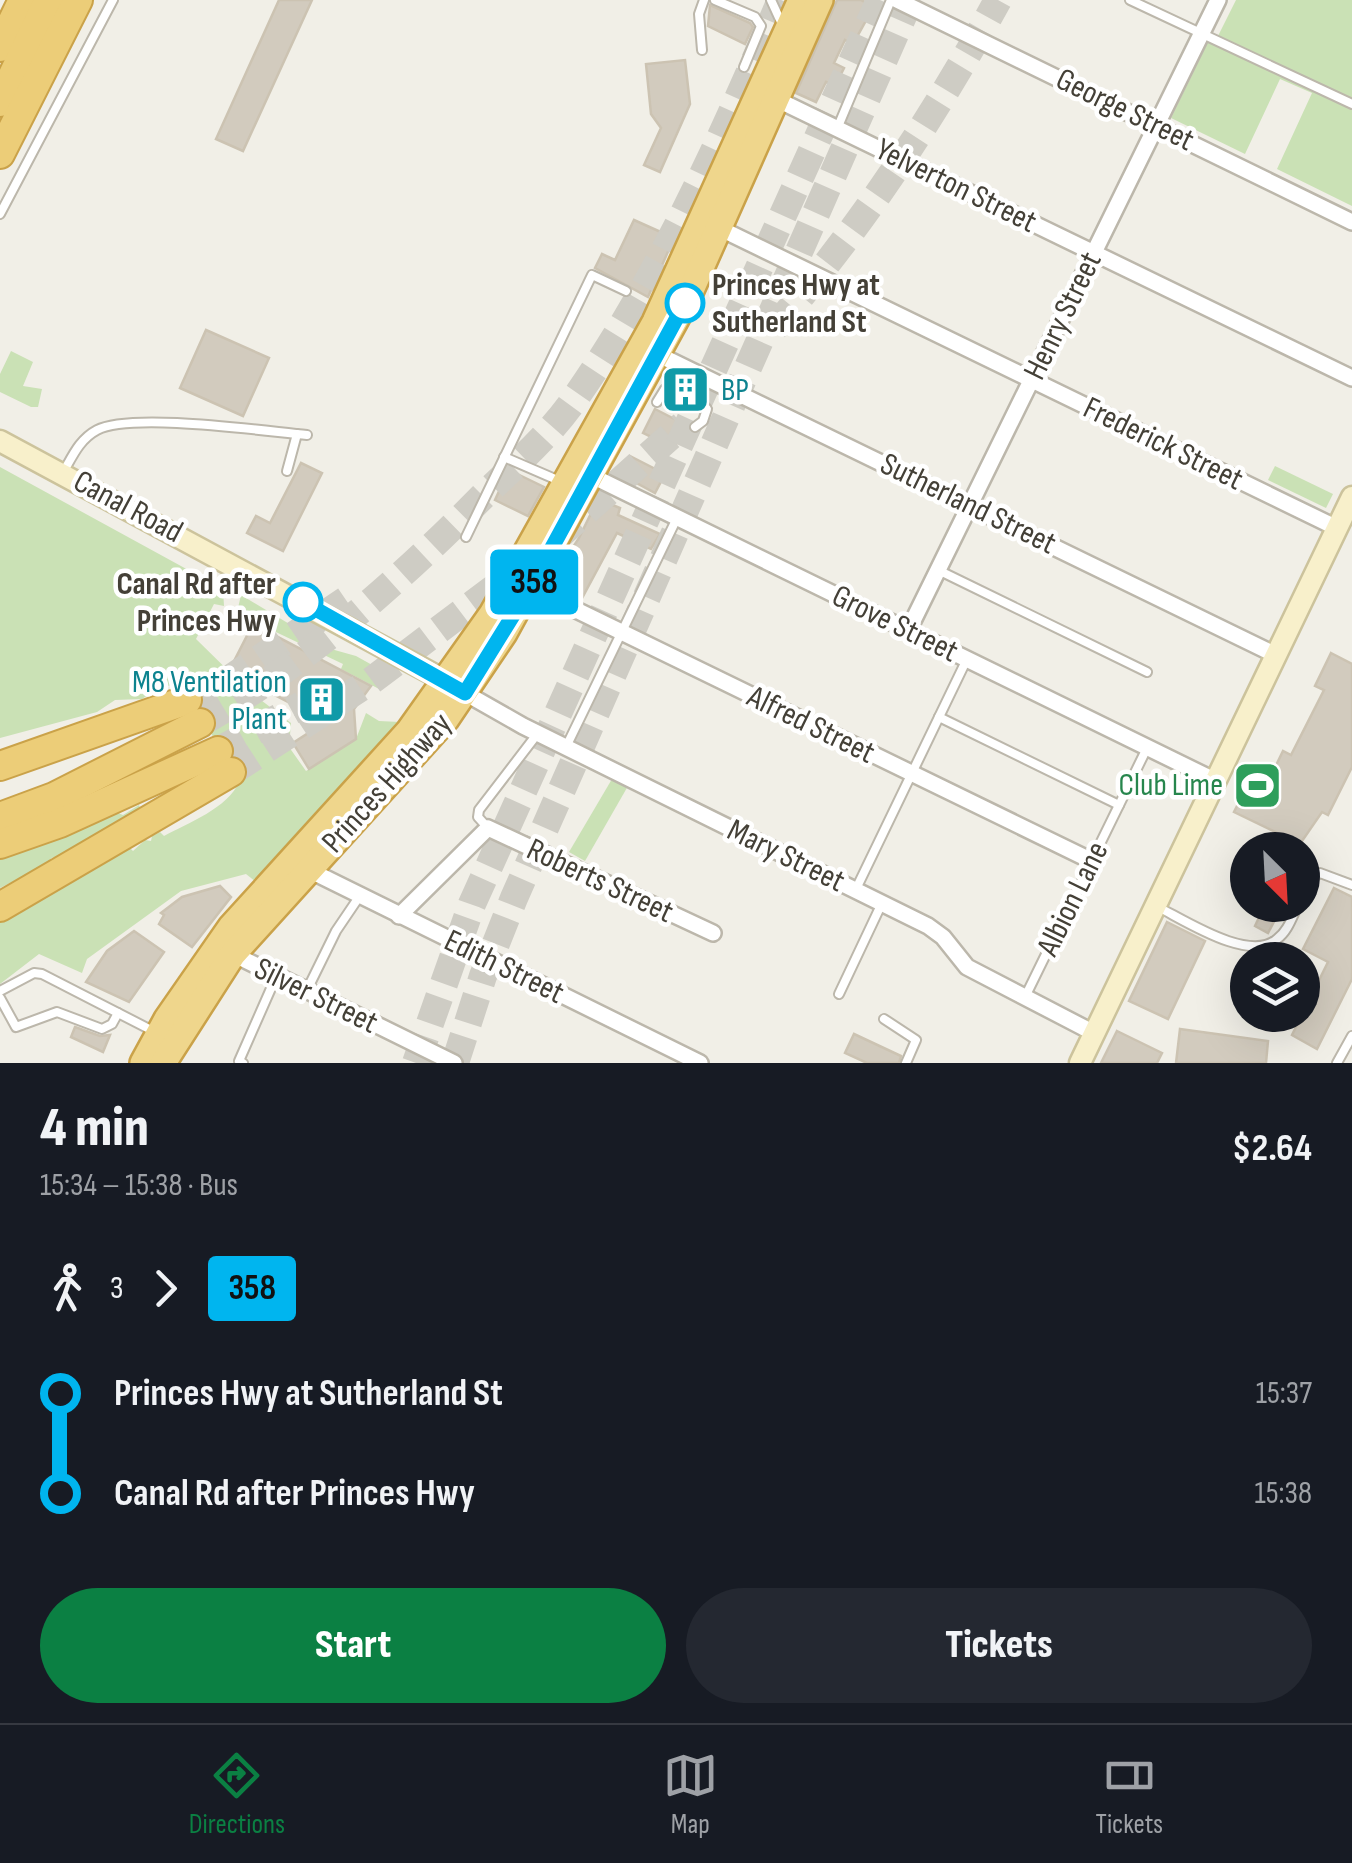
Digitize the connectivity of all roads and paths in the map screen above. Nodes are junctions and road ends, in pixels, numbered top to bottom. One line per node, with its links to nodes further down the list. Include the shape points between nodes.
1 (23, 0): 15 (highway)
2 (49, 0): 19 (highway)
3 (81, 0): 23 (highway)
4 (112, 0): 24 (lane)
5 (704, 0): 16 (lane)
6 (715, 0): 17 (lane, via 761,26)
7 (771, 0): 13 (lane)
8 (801, 0): 13 (highway, Princes Highway)
9 (820, 0): 18 (highway, Princes Highway)
10 (894, 0): 21 (street, George Street); 22 (lane)
11 (1130, 0): 14 (lane)
12 (1218, 0): 14 (street, Henry Street)
13 (786, 33): 40 (highway, Princes Highway, via 670,292)
14 (1201, 34): 20 (lane); 21 (street, Henry Street)
15 (0, 47)
16 (702, 50)
17 (744, 67)
18 (776, 100): 22 (street, Yelverton Street); 26 (highway, Princes Highway)
19 (0, 102)
20 (1352, 104)
21 (1154, 125): 25 (street, George Street); 27 (street, Henry Street)
22 (837, 129): 27 (street, Yelverton Street)
23 (0, 154)
24 (0, 214)
25 (1352, 222)
26 (719, 228): 29 (highway, Princes Highway); 31 (street, Frederick Street)
27 (1093, 253): 30 (street, Yelverton Street); 31 (street, Henry Street)
28 (626, 292): 37 (lane, via 592,275)
29 (660, 355): 40 (highway, Princes Highway); 42 (street, Sutherland Street)
30 (1352, 378)
31 (1032, 380): 42 (street, Henry Street); 44 (street, Frederick Street)
32 (676, 386): 34 (lane)
33 (695, 395): 35 (lane, via 707,409)
34 (657, 402)
35 (695, 427)
36 (0, 440): 39 (main road, Canal Road)
37 (504, 458): 40 (lane); 45 (lane)
38 (287, 471): 39 (lane, via 302,435 133,422 82,440)
39 (63, 472): 53 (main road, Canal Road)
40 (578, 476): 43 (street, Grove Street); 47 (highway, Princes Highway); 53 (highway, Princes Highway)
41 (1352, 497): 44 (main road)
42 (970, 505): 46 (street, Henry Street); 50 (street, Sutherland Street)
43 (676, 518): 48 (street, Grove Street); 49 (lane)
44 (1337, 528): 50 (main road)
45 (466, 537)
46 (938, 570): 48 (street, Henry Street); 52 (lane)
47 (530, 588): 49 (street, Alfred Street); 53 (highway, Princes Highway)
48 (908, 631): 51 (street, Grove Street)
49 (622, 632): 56 (lane); 59 (street, Alfred Street)
50 (1276, 655): 60 (main road)
51 (968, 659): 54 (lane); 57 (street, Grove Street)
52 (1147, 672)
53 (456, 687): 55 (street, Mary Street); 66 (highway, Princes Highway, via 446,720); 85 (highway, Princes Highway, via 231,927)
54 (940, 717): 59 (lane); 61 (lane)
55 (538, 733): 56 (street, Mary Street); 63 (lane, via 479,810)
56 (566, 747): 69 (street, Mary Street)
57 (1147, 748): 60 (street, Grove Street); 61 (lane, Albion Lane)
58 (0, 764): 62 (highway, via 194,711 54,798)
59 (912, 776): 65 (street, Alfred Street); 69 (lane)
60 (1216, 781): 73 (main road)
61 (1119, 805): 65 (lane, Albion Lane)
62 (0, 817)
63 (488, 828): 74 (street); 76 (street, Roberts Street)
64 (0, 844): 72 (highway, via 225,762)
65 (1092, 860): 82 (lane, Albion Lane)
66 (308, 870): 70 (street, Edith Street); 77 (highway, Princes Highway)
67 (1320, 873): 68 (lane)
68 (1352, 885)
69 (856, 890): 71 (street, Mary Street)
70 (359, 897): 74 (street, Edith Street); 79 (lane)
71 (882, 903): 81 (lane); 82 (street, Mary Street, via 938,931 962,964)
72 (0, 905)
73 (1156, 906): 75 (lane, via 1235,944 1259,948 1281,936); 86 (main road)
74 (399, 916): 92 (street, Edith Street)
75 (1289, 922)
76 (712, 934)
77 (233, 954): 78 (street, Silver Street); 89 (highway, Princes Highway)
78 (276, 978): 79 (street, Silver Street); 90 (lane)
79 (306, 992): 91 (street, Silver Street)
80 (0, 994): 83 (lane, via 42,974); 83 (lane, via 16,1027 57,1012 102,1029)
81 (839, 994)
82 (1025, 997): 86 (street, Mary Street)
83 (118, 1013): 85 (lane)
84 (884, 1020): 93 (lane, via 916,1040)
85 (159, 1034): 88 (highway, Princes Highway)
86 (1094, 1034): 94 (main road)
87 (1352, 1036): 95 (lane)
88 (143, 1063)
89 (163, 1063)
90 (243, 1063)
91 (454, 1063)
92 (700, 1063)
93 (906, 1063)
94 (1080, 1063)
95 (1338, 1063)

